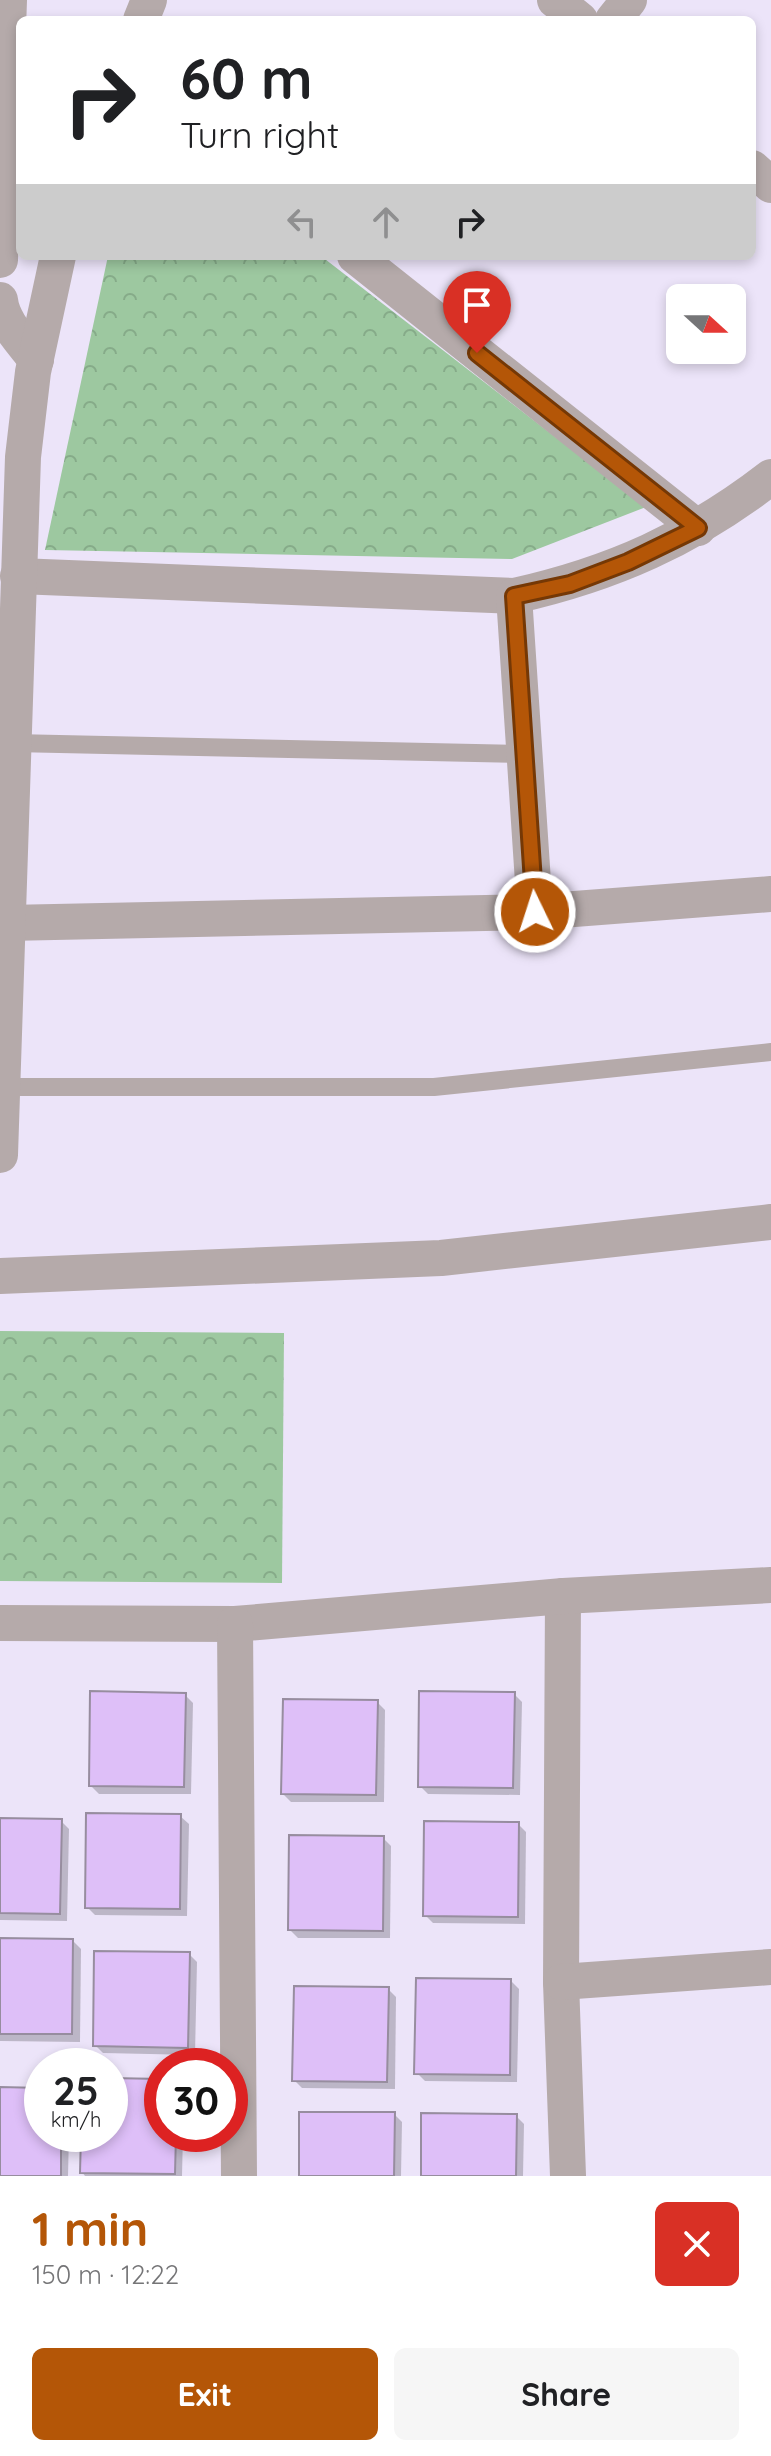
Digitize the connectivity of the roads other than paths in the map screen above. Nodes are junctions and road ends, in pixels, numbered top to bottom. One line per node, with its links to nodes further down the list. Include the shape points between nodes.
1 (9, 0): 8 (street)
2 (555, 0): 4 (street)
3 (629, 0): 5 (street)
4 (575, 16)
5 (616, 16)
6 (756, 172): 7 (street)
7 (771, 185)
8 (0, 260)
9 (57, 260): 12 (street)
10 (360, 260): 14 (street)
11 (0, 300): 12 (street, via 9,324)
12 (36, 360): 15 (street, via 23,457)
13 (771, 477): 14 (street)
14 (698, 528): 16 (street, via 570,584)
15 (18, 576): 16 (street); 17 (street)
16 (514, 596): 18 (street)
17 (13, 743): 18 (lane); 21 (street)
18 (525, 754): 20 (street)
19 (771, 894): 20 (street)
20 (535, 912): 21 (street)
21 (7, 923): 23 (street)
22 (771, 1052): 23 (lane, via 434,1087)
23 (3, 1087): 24 (street)
24 (0, 1155)
25 (771, 1222): 26 (street, via 441,1258)
26 (0, 1276)
27 (771, 1585): 28 (street)
28 (563, 1596): 30 (street); 32 (street)
29 (0, 1623): 30 (street)
30 (235, 1624): 33 (street)
31 (771, 1967): 32 (street)
32 (561, 1982): 34 (street)
33 (239, 2176)
34 (568, 2176)

